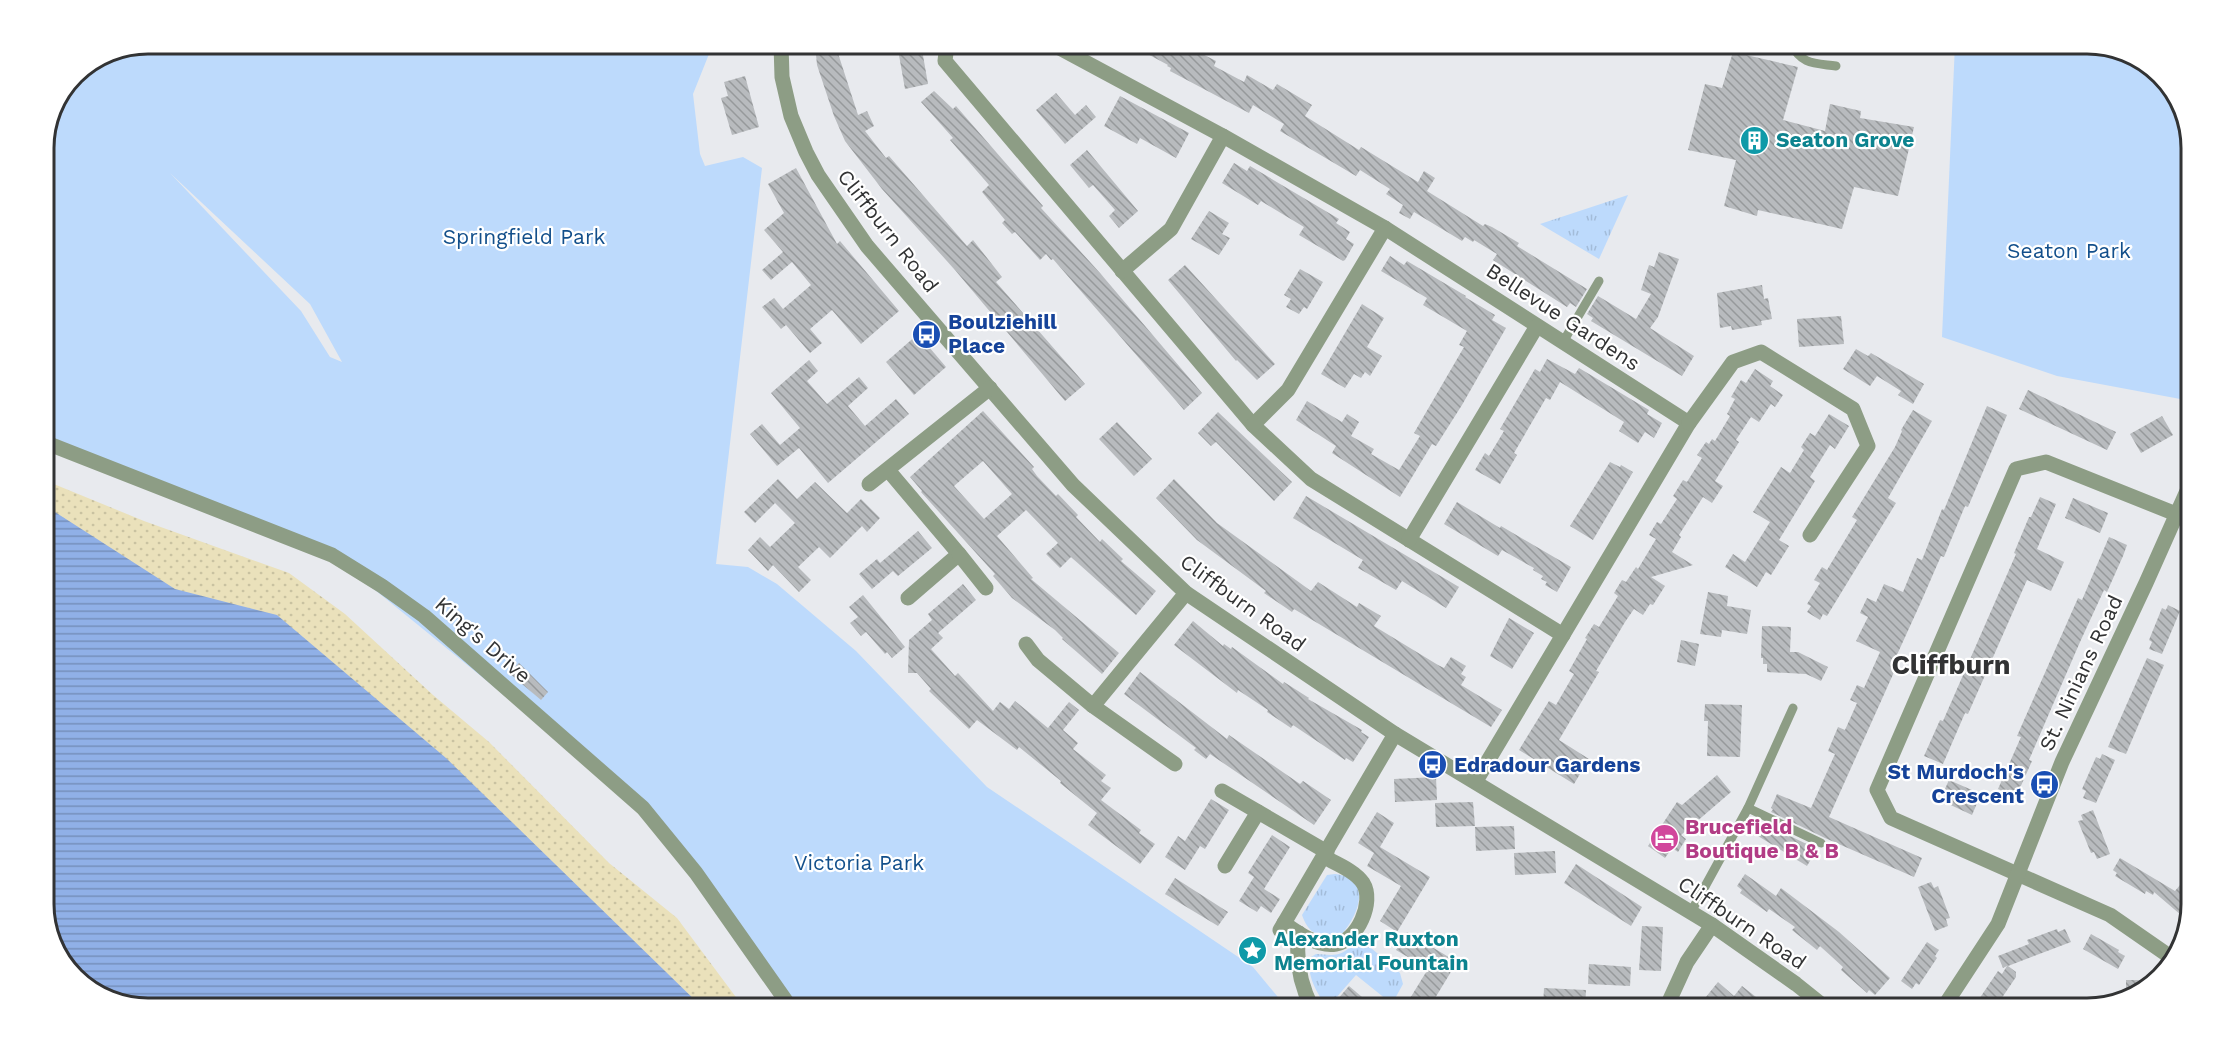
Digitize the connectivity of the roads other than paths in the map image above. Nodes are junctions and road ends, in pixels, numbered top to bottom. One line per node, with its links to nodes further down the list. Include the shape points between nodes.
1 (781, 54): 12 (street, Cliffburn Road, via 791,116 818,175 867,246)
2 (946, 54): 8 (street, via 945,61)
3 (1071, 54): 6 (street, Bellevue Gardens)
4 (1796, 54): 5 (lane, via 1810,63)
5 (1836, 66)
6 (1223, 136): 7 (street, Bellevue Gardens); 8 (street, via 1171,229)
7 (1385, 228): 10 (street, Bellevue Gardens); 14 (street, via 1288,390)
8 (1122, 271): 14 (street)
9 (1599, 281): 11 (lane)
10 (1537, 326): 11 (street, Bellevue Gardens); 21 (street)
11 (1563, 342): 13 (street, Bellevue Gardens)
12 (990, 388): 16 (street); 24 (street, Cliffburn Road, via 1073,485)
13 (1689, 423): 20 (street, via 1733,362 1761,352 1853,409 1868,446); 26 (street)
14 (1253, 425): 21 (street, via 1311,479)
15 (54, 446): 44 (street, King's Drive, via 332,555 424,616 643,808 696,873)
16 (888, 470): 17 (street); 22 (street)
17 (869, 484)
18 (2181, 516): 39 (street, via 2046,462 2016,469 1878,790 1891,818)
19 (2181, 523): 39 (street, St. Ninians Road, via 2062,762)
20 (1810, 535)
21 (1409, 540): 26 (street)
22 (958, 554): 23 (street); 25 (street)
23 (986, 588)
24 (1186, 593): 28 (street); 30 (street, Cliffburn Road)
25 (908, 598)
26 (1563, 634): 32 (street)
27 (1026, 644): 28 (street, via 1038,660)
28 (1093, 706): 31 (street)
29 (1793, 708): 34 (lane)
30 (1395, 734): 32 (street, Cliffburn Road); 37 (street)
31 (1175, 764)
32 (1476, 781): 40 (street, Cliffburn Road)
33 (1222, 791): 35 (street)
34 (1748, 808): 36 (lane); 40 (lane)
35 (1258, 812): 37 (street); 38 (street)
36 (1821, 843)
37 (1325, 854): 42 (street, via 1282,927); 42 (street, via 1358,877 1364,885 1367,907 1353,933 1335,945)
38 (1225, 866)
39 (2018, 873): 43 (street, via 2110,915); 48 (street, St. Ninians Road, via 1998,924)
40 (1691, 912): 41 (street, Cliffburn Road)
41 (1712, 925): 46 (street, via 1687,962); 47 (street, Cliffburn Road)
42 (1299, 933): 45 (street, via 1298,969)
43 (2166, 954)
44 (784, 998)
45 (1307, 998)
46 (1671, 998)
47 (1814, 998)
48 (1950, 998)

